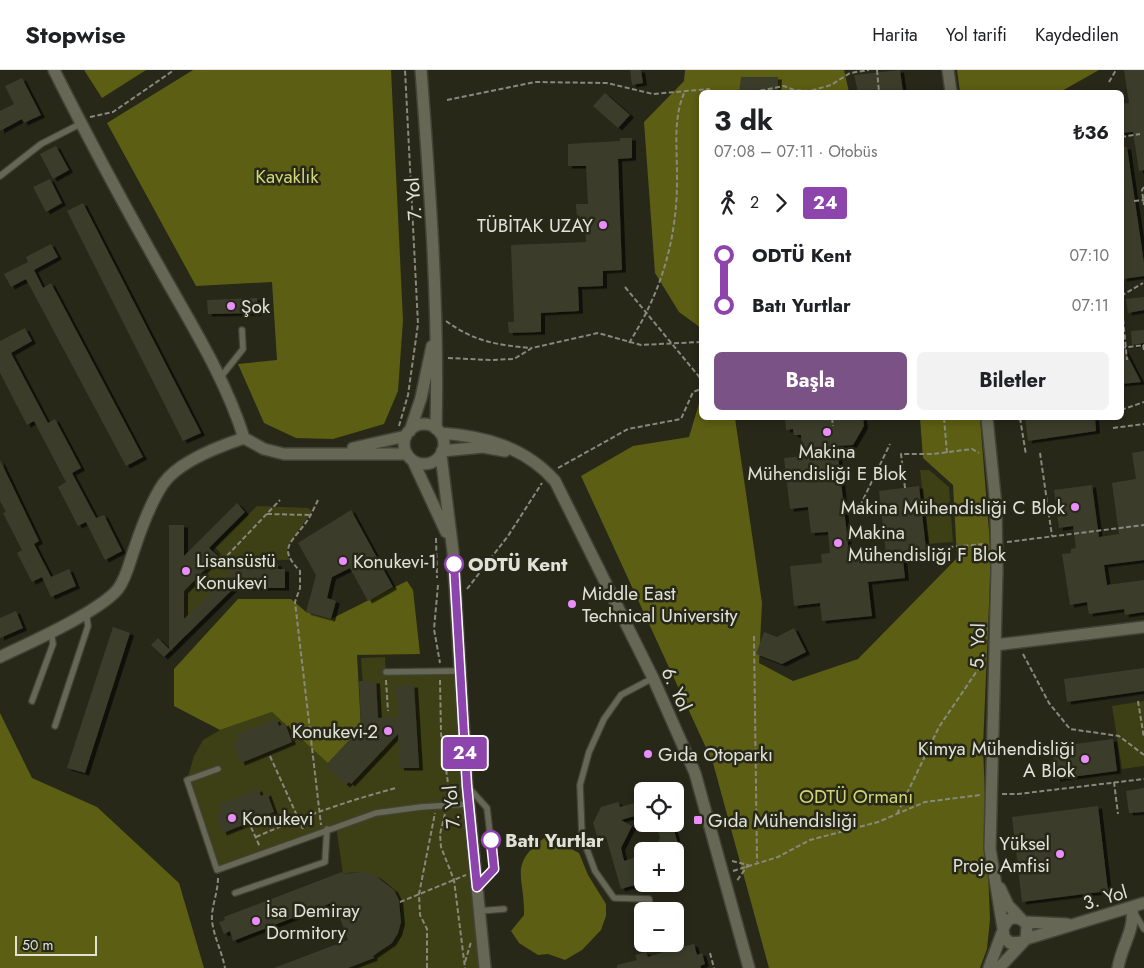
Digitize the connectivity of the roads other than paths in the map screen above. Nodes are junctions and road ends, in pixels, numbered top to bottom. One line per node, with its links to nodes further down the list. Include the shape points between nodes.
1 (54, 70): 5 (street)
2 (421, 70): 7 (street, 7. Yol, via 432,214)
3 (948, 70): 4 (street)
4 (951, 90)
5 (81, 121): 6 (lane, via 41,144); 9 (street)
6 (0, 176)
7 (436, 327): 11 (street, 7. Yol); 12 (street, 7. Yol, via 422,398)
8 (242, 330): 9 (lane, via 243,349)
9 (220, 378): 13 (street)
10 (987, 420): 22 (street, 5. Yol, via 996,506)
11 (438, 431): 12 (street, via 421,425); 15 (street, 7. Yol, via 444,442); 16 (street, 6. Yol, via 498,442)
12 (403, 435): 14 (street); 17 (street, 7. Yol, via 404,448)
13 (244, 438): 14 (street, via 264,450 284,454); 19 (street, via 222,445 176,470 163,484 144,523 120,587)
14 (334, 453): 17 (street)
15 (442, 453): 16 (street, 6. Yol, via 483,447); 17 (street, via 432,463 425,464); 18 (street, 7. Yol)
16 (520, 453): 26 (street, 6. Yol, via 538,463 555,481)
17 (410, 457): 18 (street, 7. Yol, via 439,514)
18 (453, 552): 24 (street, 7. Yol)
19 (86, 612): 21 (street); 28 (lane, via 88,626)
20 (1144, 627): 22 (street)
21 (51, 631): 23 (street); 27 (lane, via 52,644)
22 (995, 645): 33 (street, 5. Yol, via 990,849)
23 (0, 657)
24 (460, 671): 25 (lane); 30 (street, 7. Yol)
25 (386, 672)
26 (653, 678): 36 (lane, via 621,695 604,719 589,752 580,785 582,836 594,871 614,898 649,899); 47 (street, 6. Yol, via 695,773)
27 (32, 701)
28 (55, 726)
29 (218, 769): 32 (lane, via 187,780 217,870)
30 (467, 786): 31 (street, 7. Yol); 34 (lane, via 487,808 494,869)
31 (468, 804): 32 (lane, via 376,814); 34 (street, 7. Yol)
32 (325, 830): 35 (lane, via 325,862)
33 (994, 875): 41 (street, 5. Yol, via 1008,905); 44 (street, 5. Yol)
34 (477, 887): 40 (street, 7. Yol)
35 (235, 893)
36 (650, 902)
37 (1144, 903): 38 (street, 3. Yol)
38 (1132, 908): 42 (street, 3. Yol); 43 (lane); 50 (street, via 1132,925)
39 (504, 909): 40 (lane)
40 (479, 912): 46 (street, 7. Yol)
41 (1023, 920): 42 (street, 3. Yol); 44 (street, via 1008,920); 45 (street, via 1028,930)
42 (1076, 924): 45 (street, 3. Yol)
43 (1144, 929)
44 (1002, 930): 45 (street, via 1010,942); 48 (street)
45 (1024, 940): 49 (street)
46 (485, 968)
47 (749, 968)
48 (989, 968)
49 (998, 968)
50 (1118, 968)

